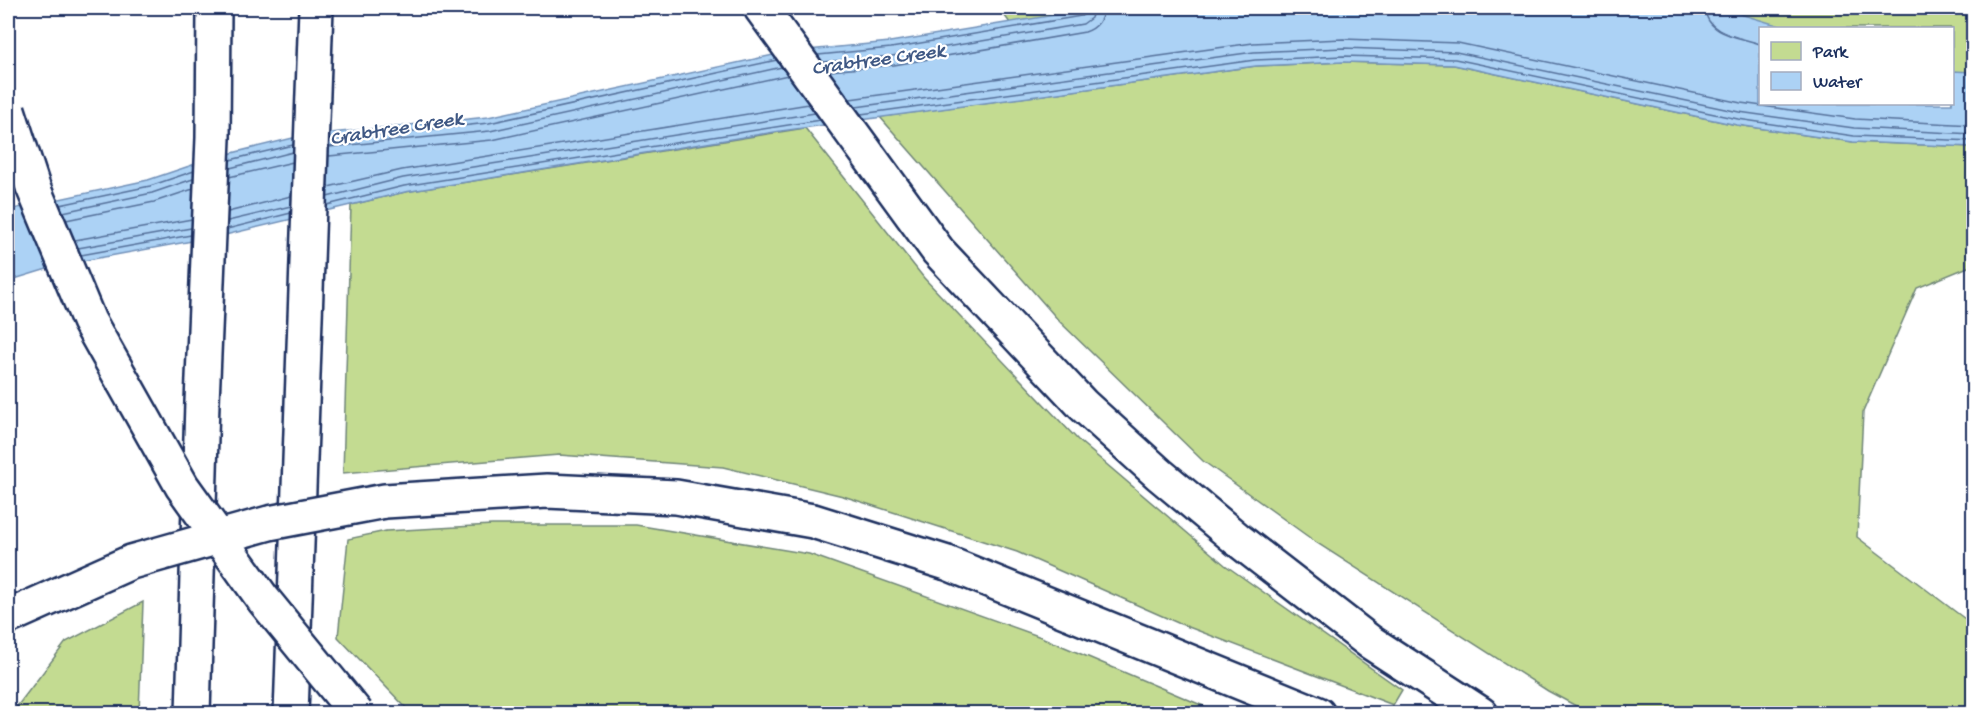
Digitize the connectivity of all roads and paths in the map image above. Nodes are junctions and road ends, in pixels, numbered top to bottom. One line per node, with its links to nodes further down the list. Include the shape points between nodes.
1 (214, 8): 6 (highway)
2 (316, 8): 7 (highway)
3 (761, 8): 10 (highway, via 938,251 1083,405 1237,539 1370,642)
4 (8, 110): 8 (highway, bridge, via 33,188 89,321 182,486 263,598)
5 (8, 617): 9 (highway, bridge, via 131,562 269,522 385,501 547,490 676,497 802,519 947,563)
6 (193, 714)
7 (291, 714)
8 (357, 714)
9 (1318, 714)
10 (1481, 714)

